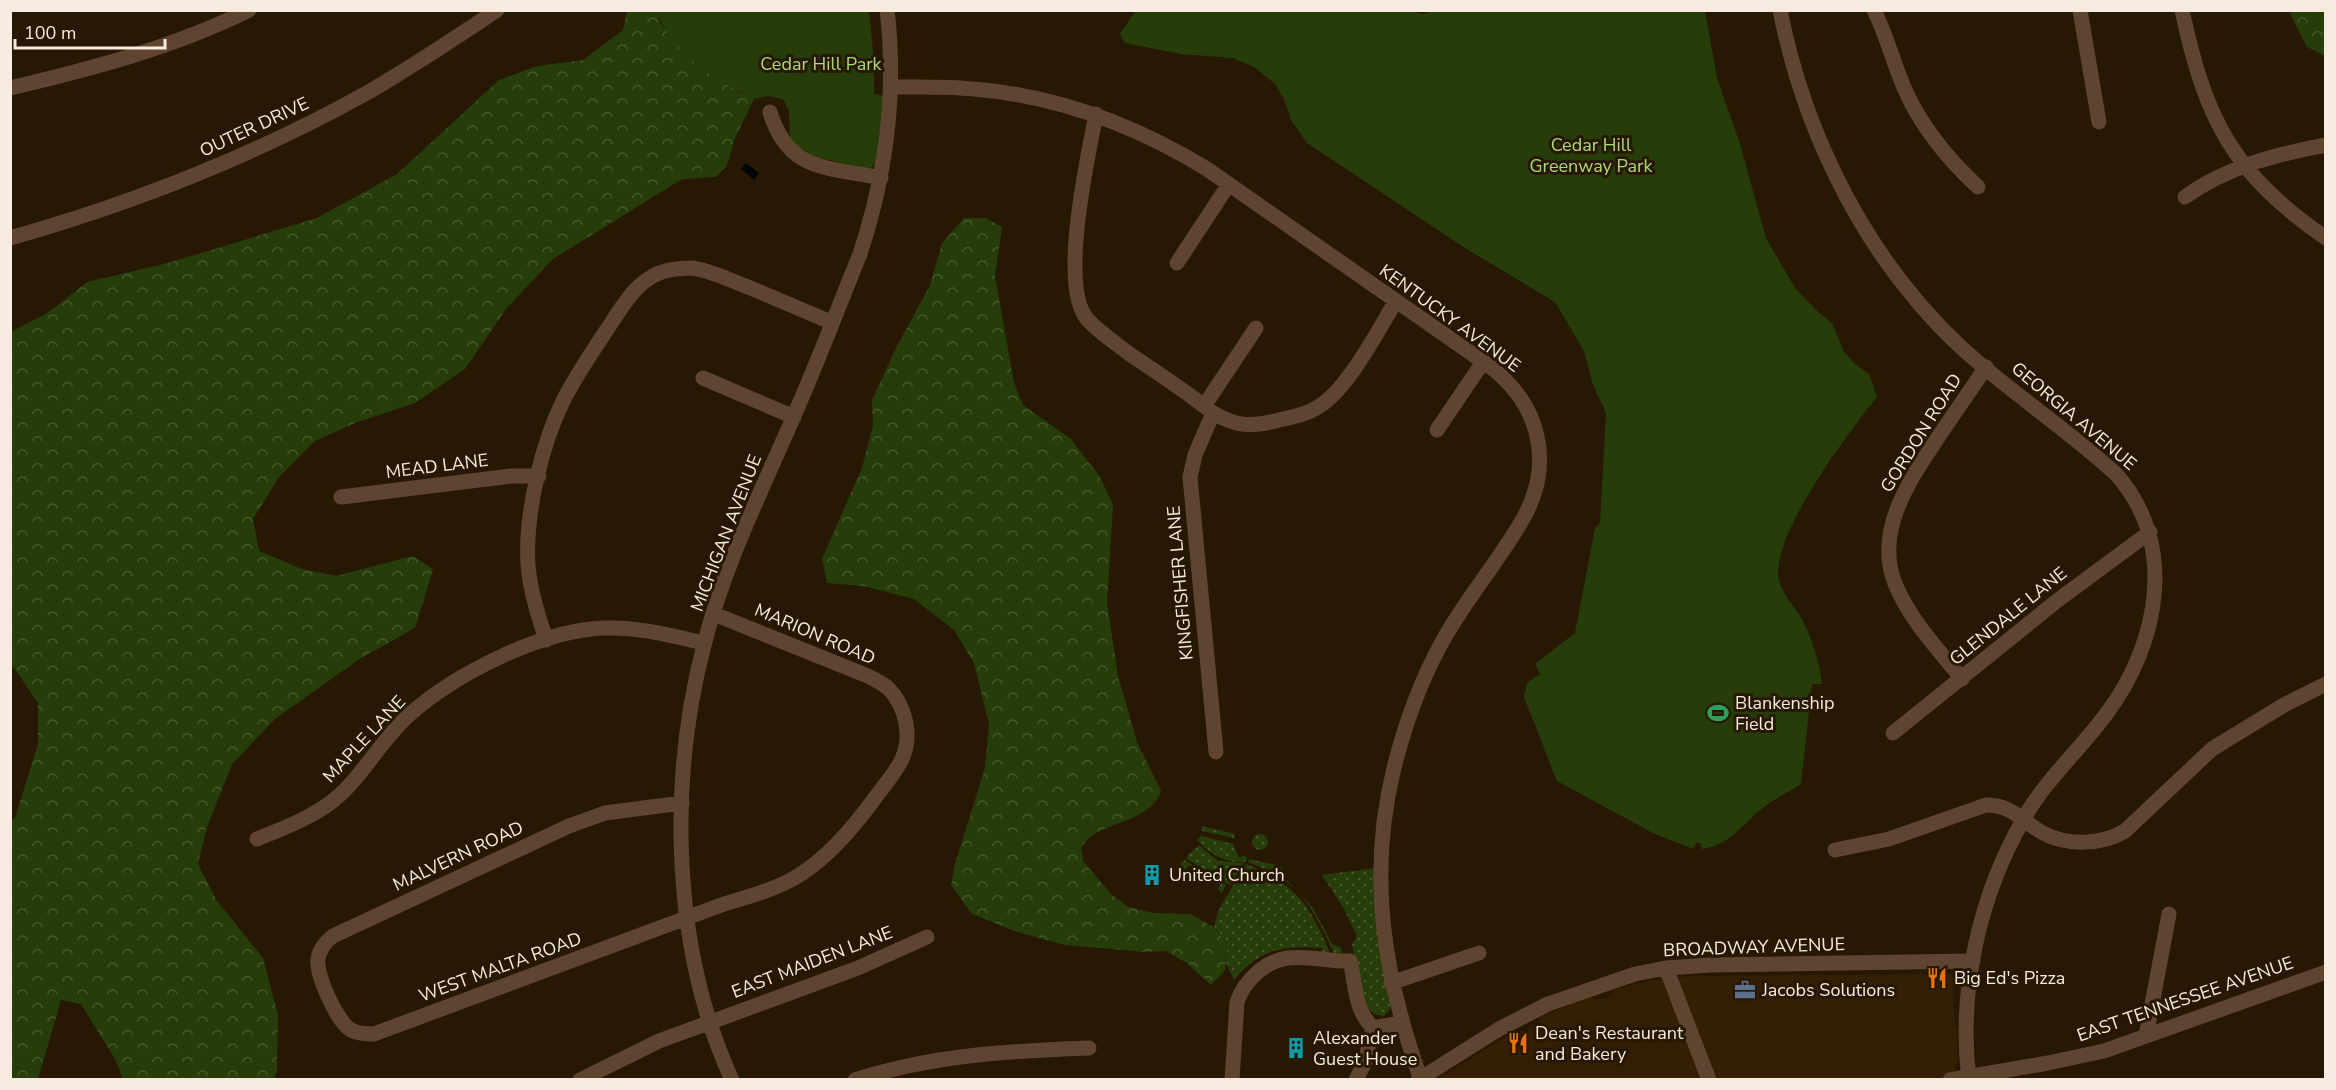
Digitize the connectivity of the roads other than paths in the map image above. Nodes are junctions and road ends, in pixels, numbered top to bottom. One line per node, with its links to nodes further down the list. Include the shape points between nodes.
1 (249, 10): 9 (street, via 141,52)
2 (496, 10): 19 (street, OUTER DRIVE, via 368,92 260,147 131,200)
3 (887, 10): 8 (street, MICHIGAN AVENUE)
4 (1780, 10): 26 (street, GEORGIA AVENUE, via 1803,98 1830,164 1858,216 1914,298)
5 (1874, 10): 17 (street, via 1915,108 1944,150)
6 (2080, 10): 12 (street)
7 (2182, 10): 14 (street, via 2202,91)
8 (891, 87): 11 (street, KENTUCKY AVENUE, via 986,90 1037,97); 15 (street, MICHIGAN AVENUE)
9 (10, 88)
10 (770, 112): 15 (street, via 775,128 793,154 808,162)
11 (1096, 114): 16 (street, KENTUCKY AVENUE, via 1174,148); 28 (street, via 1078,220 1076,291 1080,305 1088,320 1114,342)
12 (2099, 122)
13 (2325, 145): 14 (street)
14 (2243, 166): 18 (street, via 2204,183); 20 (street, via 2270,194)
15 (881, 178): 23 (street, MICHIGAN AVENUE, via 860,254)
16 (1228, 184): 21 (street); 22 (street, KENTUCKY AVENUE)
17 (1978, 188)
18 (2185, 197)
19 (10, 238)
20 (2325, 238)
21 (1177, 263)
22 (1396, 301): 25 (street, KENTUCKY AVENUE); 28 (street, via 1344,382 1318,408 1270,422 1242,425)
23 (831, 322): 29 (street, MICHIGAN AVENUE); 31 (street, via 705,271 678,269 655,275 630,295 582,366 562,404)
24 (1256, 328): 28 (street, KINGFISHER LANE)
25 (1483, 362): 30 (street); 53 (street, KENTUCKY AVENUE, via 1501,375 1529,412 1539,442 1538,477 1525,515 1442,641 1399,747 1382,859)
26 (1986, 368): 33 (street, GEORGIA AVENUE, via 2116,474 2137,503); 37 (street, GORDON ROAD, via 1908,483 1897,507 1888,549 1894,582 1908,608)
27 (703, 378): 29 (street)
28 (1209, 410): 41 (street, KINGFISHER LANE, via 1190,477)
29 (794, 417): 34 (street, MICHIGAN AVENUE)
30 (1437, 430)
31 (539, 476): 32 (street, MEAD LANE, via 511,476); 35 (street, via 528,566)
32 (341, 498)
33 (2150, 532): 37 (street, GLENDALE LANE, via 2058,600); 43 (street, GEORGIA AVENUE, via 2156,587 2134,668 2108,712)
34 (714, 614): 36 (street, MICHIGAN AVENUE); 39 (street, MARION ROAD, via 886,686 904,713)
35 (546, 640): 36 (street, MAPLE LANE, via 613,628); 44 (street, MAPLE LANE, via 493,659 446,687 392,731 334,800 312,815)
36 (704, 643): 42 (street, MICHIGAN AVENUE, via 689,711)
37 (1962, 679): 40 (street, GLENDALE LANE)
38 (2325, 684): 43 (street, via 2212,749 2116,836 2091,842 2068,841 2044,834)
39 (906, 732): 47 (street, WEST MALTA ROAD, via 901,760 861,816 828,853 786,882)
40 (1893, 733)
41 (1216, 752)
42 (682, 803): 47 (street, MICHIGAN AVENUE); 54 (street, MALVERN ROAD, via 596,816 569,826 333,936 325,942 318,959)
43 (2023, 819): 45 (street, via 2008,808 1986,805 1889,839); 50 (street, GEORGIA AVENUE, via 1997,874 1978,930)
44 (257, 839)
45 (1835, 850)
46 (2169, 914): 58 (street)
47 (687, 918): 54 (street, WEST MALTA ROAD, via 374,1034 351,1030); 55 (street, MICHIGAN AVENUE)
48 (927, 937): 55 (street, EAST MAIDEN LANE, via 858,968)
49 (1479, 953): 53 (street)
50 (1973, 962): 51 (street, BROADWAY AVENUE); 60 (street, GEORGIA AVENUE, via 1966,1015)
51 (1666, 968): 61 (street, BROADWAY AVENUE, via 1635,974 1548,1004 1499,1029); 67 (street)
52 (2325, 972): 58 (street, EAST TENNESSEE AVENUE)
53 (1391, 983): 56 (street, KENTUCKY AVENUE)
54 (334, 1009)
55 (710, 1022): 62 (street, EAST MAIDEN LANE, via 659,1041); 63 (street, MICHIGAN AVENUE)
56 (1401, 1023): 57 (street); 61 (street, KENTUCKY AVENUE)
57 (1373, 1028): 65 (street, via 1359,1011 1350,961 1286,958 1252,976 1240,992); 66 (street)
58 (2146, 1036): 60 (street, EAST TENNESSEE AVENUE, via 2104,1051)
59 (1089, 1048): 64 (street, via 942,1058)
60 (1969, 1078): 68 (street, EAST TENNESSEE AVENUE)
61 (1420, 1079)
62 (580, 1080)
63 (732, 1080)
64 (855, 1080)
65 (1232, 1080)
66 (1356, 1080)
67 (1709, 1080)
68 (1950, 1080)

